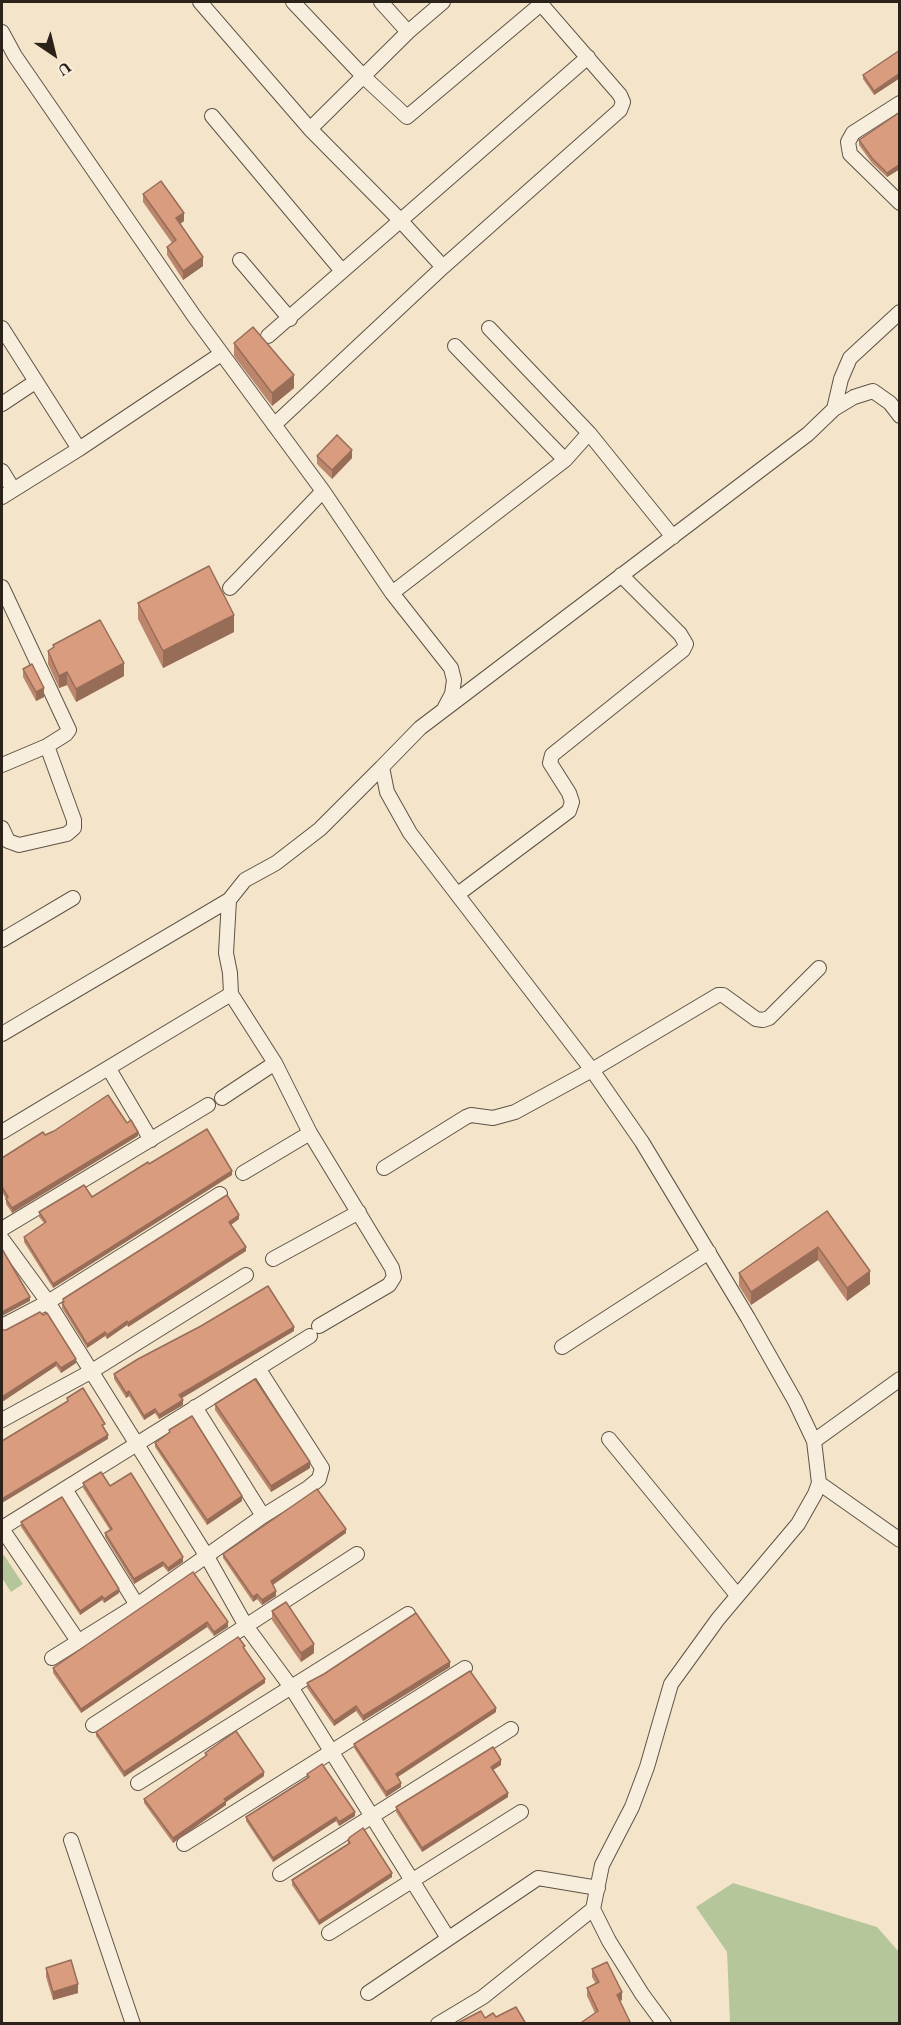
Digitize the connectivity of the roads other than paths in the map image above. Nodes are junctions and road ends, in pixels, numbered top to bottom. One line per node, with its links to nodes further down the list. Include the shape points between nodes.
1 (200, 2): 12 (street)
2 (293, 2): 9 (street)
3 (381, 2): 7 (street)
4 (444, 2): 7 (street)
5 (542, 3): 8 (street); 9 (street, via 411,116 407,117)
6 (2, 32): 24 (street)
7 (408, 32): 9 (street)
8 (588, 57): 14 (street); 16 (street, via 620,95 620,110)
9 (364, 77): 12 (street)
10 (900, 103): 13 (street, via 853,133 848,142 850,154)
11 (212, 116): 17 (street)
12 (310, 129): 14 (street)
13 (897, 198)
14 (400, 219): 16 (street); 17 (street)
15 (240, 260): 19 (street)
16 (443, 267): 29 (street)
17 (342, 271): 19 (street)
18 (900, 312): 27 (street, via 850,358)
19 (290, 319): 22 (street)
20 (2, 328): 25 (street)
21 (489, 328): 30 (street)
22 (268, 336)
23 (455, 346): 32 (street)
24 (221, 354): 29 (street); 31 (street)
25 (35, 382): 26 (street); 31 (street)
26 (2, 404)
27 (834, 409): 28 (street, via 873,391); 36 (street, via 808,434)
28 (900, 416)
29 (274, 425): 34 (street)
30 (588, 434): 32 (street); 36 (street)
31 (79, 449): 35 (street)
32 (565, 460): 40 (street)
33 (2, 471): 35 (street)
34 (323, 491): 39 (street); 40 (street)
35 (7, 493)
36 (673, 537): 37 (street)
37 (621, 574): 41 (street); 46 (street, via 680,634 686,644 683,650 552,755 549,763 572,802 569,811)
38 (2, 587): 42 (street, via 69,730)
39 (230, 588)
40 (392, 593): 41 (street, via 451,669 452,694)
41 (442, 712): 44 (street)
42 (47, 746): 43 (street); 45 (street, via 74,828 67,834 19,844 8,841)
43 (2, 765)
44 (382, 766): 46 (street, via 387,792 406,826); 48 (street, via 320,829 245,880)
45 (2, 828)
46 (458, 894): 55 (street)
47 (73, 898): 49 (street)
48 (229, 900): 51 (street, via 226,953); 52 (street)
49 (2, 940)
50 (819, 968): 55 (street, via 769,1018 756,1019 718,995)
51 (231, 994): 53 (street); 54 (street)
52 (2, 1034)
53 (275, 1063): 56 (street); 59 (street)
54 (109, 1069): 58 (street); 60 (street)
55 (592, 1070): 61 (street, via 515,1112 493,1118 466,1117); 67 (street, via 642,1142)
56 (222, 1098)
57 (208, 1106): 60 (street)
58 (2, 1132)
59 (310, 1133): 62 (street); 64 (street)
60 (151, 1140): 65 (street)
61 (384, 1168)
62 (243, 1173)
63 (220, 1194): 70 (street)
64 (359, 1212): 68 (street); 73 (street, via 392,1268 394,1277 389,1286)
65 (2, 1229)
66 (2, 1239): 70 (street)
67 (709, 1252): 72 (street); 79 (street, via 772,1359)
68 (273, 1259)
69 (246, 1275): 74 (street)
70 (48, 1302): 71 (street); 74 (street)
71 (2, 1326)
72 (562, 1347)
73 (258, 1368): 76 (street); 83 (street, via 322,1468 315,1483)
74 (92, 1371): 77 (street); 80 (street)
75 (900, 1379): 79 (street)
76 (195, 1407): 80 (street); 83 (street)
77 (2, 1420)
78 (609, 1439): 88 (street)
79 (814, 1441): 81 (street)
80 (137, 1444): 82 (street); 87 (street)
81 (819, 1482): 85 (street); 88 (street, via 798,1524)
82 (65, 1489): 84 (street); 89 (street)
83 (263, 1516): 87 (street)
84 (2, 1528): 92 (street)
85 (900, 1540)
86 (357, 1554): 91 (street)
87 (206, 1556): 89 (street); 91 (street)
88 (737, 1595): 106 (street, via 671,1684 646,1767 628,1816 602,1865)
89 (137, 1605): 92 (street)
90 (408, 1614): 95 (street)
91 (246, 1626): 95 (street); 96 (street)
92 (78, 1641): 93 (street)
93 (52, 1658)
94 (465, 1668): 98 (street)
95 (291, 1686): 98 (street); 99 (street)
96 (93, 1725)
97 (511, 1729): 101 (street)
98 (332, 1752): 101 (street); 103 (street)
99 (138, 1783)
100 (521, 1812): 105 (street)
101 (373, 1816): 104 (street); 105 (street)
102 (71, 1840): 111 (street)
103 (184, 1844)
104 (280, 1874)
105 (413, 1880): 108 (street); 109 (street)
106 (598, 1888): 107 (street); 109 (street, via 538,1878)
107 (593, 1909): 112 (street, via 483,1996); 113 (street, via 609,1941)
108 (329, 1933)
109 (448, 1938): 110 (street)
110 (368, 1993)
111 (133, 2024)
112 (438, 2024)
113 (664, 2024)

